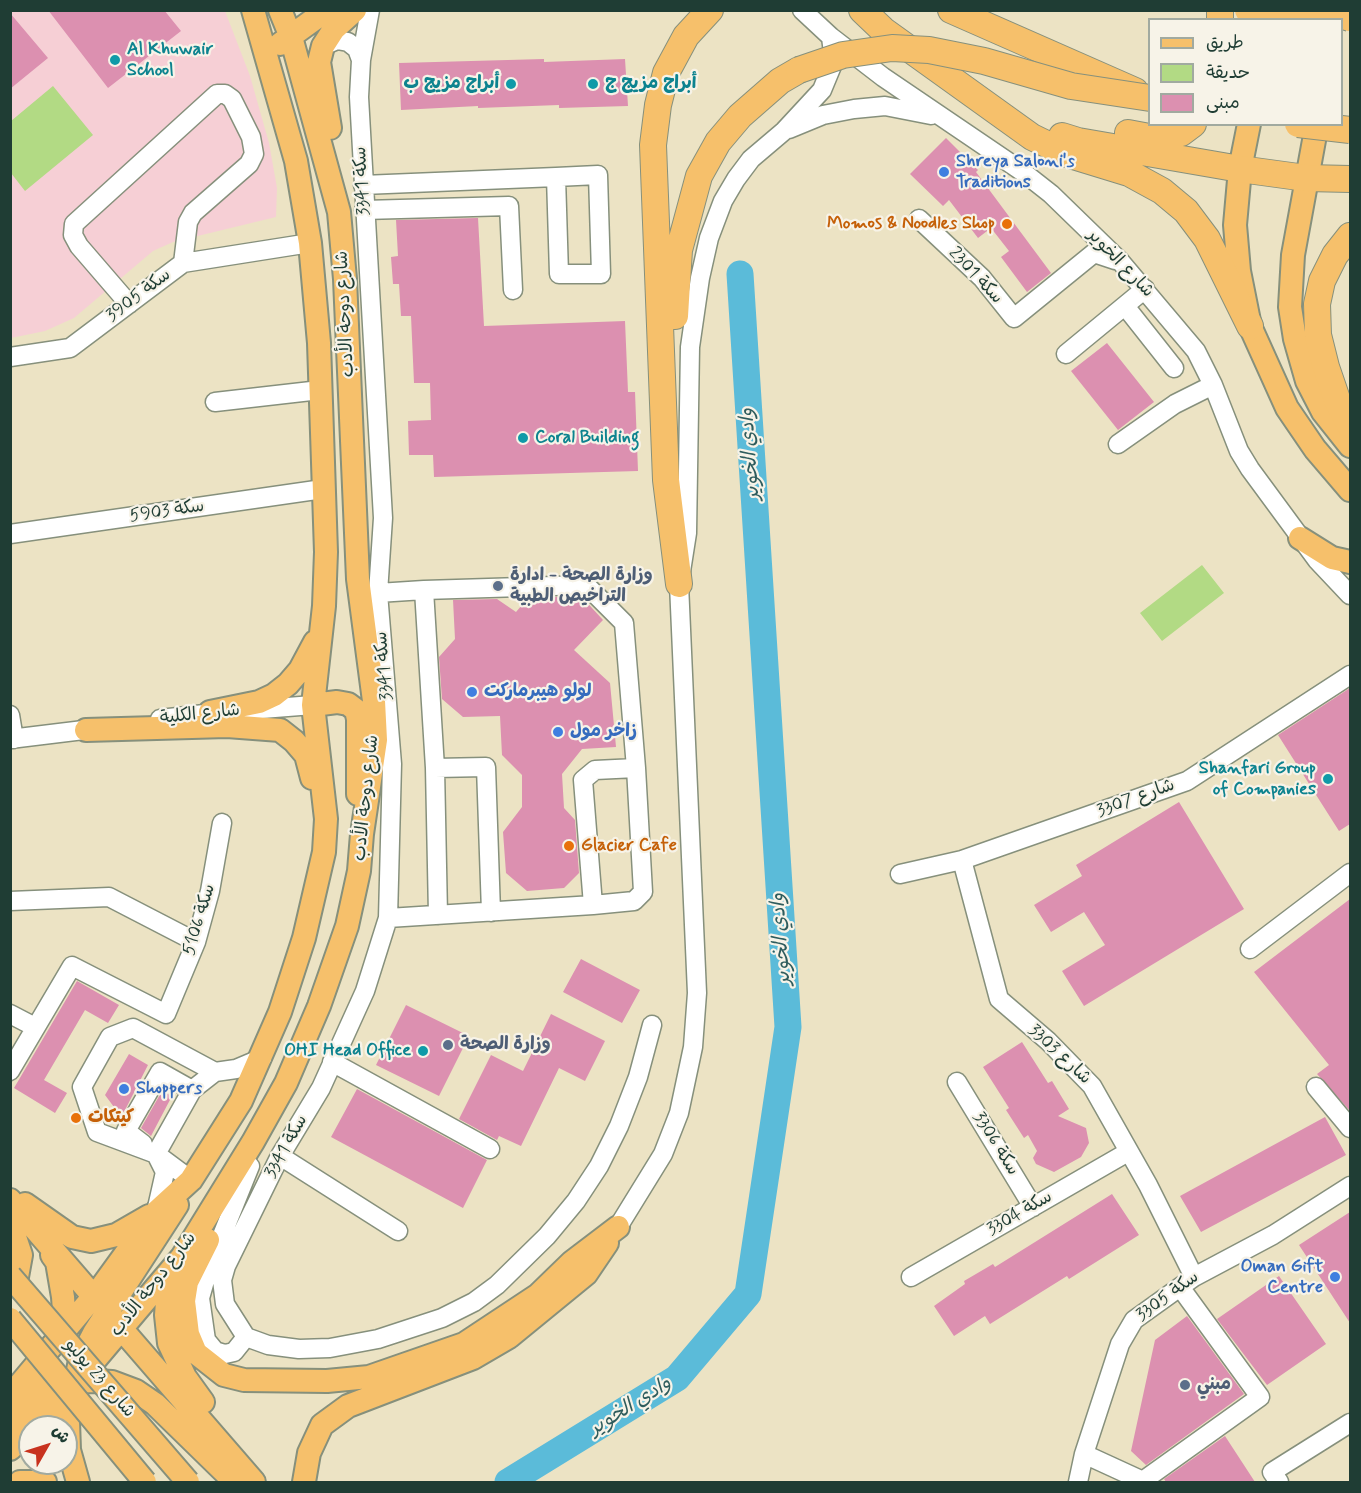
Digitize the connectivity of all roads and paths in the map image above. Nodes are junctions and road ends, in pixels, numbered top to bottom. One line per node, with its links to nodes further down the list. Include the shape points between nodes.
1 (253, 10): 15 (main road, شارع دوحة الأدب)
2 (327, 10): 12 (main road)
3 (355, 10): 16 (main road, via 334,29)
4 (370, 10): 17 (street, سكة 3341)
5 (710, 10): 64 (highway, via 686,36 666,73 653,145 666,480)
6 (802, 10): 14 (street, شارع الخوير)
7 (862, 10): 20 (highway, via 882,30)
8 (951, 10): 18 (highway, bridge)
9 (1248, 10): 11 (highway, bridge)
10 (1324, 10): 13 (highway, bridge)
11 (1302, 18)
12 (288, 19): 15 (main road); 35 (main road, شارع دوحة الأدب)
13 (1350, 20)
14 (831, 37): 21 (street, شارع الخوير); 27 (street, via 834,61 822,90)
15 (264, 43): 38 (main road, شارع دوحة الأدب, via 296,161)
16 (323, 46): 17 (street, via 337,40 348,42 357,49); 35 (main road, via 319,62 338,163)
17 (361, 60): 33 (street, سكة 3341)
18 (1148, 98)
19 (1148, 98): 64 (highway, bridge, via 1071,86 929,50 892,48 843,55 800,70 780,81 740,116 718,142 699,176 679,250 675,296)
20 (1000, 113): 28 (highway); 45 (highway, via 1067,154 1130,174 1162,191 1186,211 1216,255)
21 (945, 119): 27 (street, via 885,106 823,115); 39 (street, شارع الخوير, via 1051,194)
22 (1190, 126): 28 (highway, via 1160,139 1124,132)
23 (1249, 126): 29 (main road)
24 (1315, 126): 26 (highway, bridge)
25 (1317, 126): 31 (main road)
26 (1350, 130)
27 (784, 131): 64 (street, via 751,159 723,201 700,278 690,347 687,533)
28 (1078, 141): 29 (highway)
29 (1240, 169): 31 (highway); 45 (main road, via 1235,225)
30 (556, 177): 30 (street, via 598,175 601,274 559,274); 33 (street)
31 (1306, 178): 32 (highway); 54 (main road, via 1290,283 1293,328 1307,381 1323,412)
32 (1350, 179)
33 (363, 185): 34 (street, سكة 3341)
34 (364, 210): 42 (street, via 509,206); 60 (street, سكة 3341)
35 (339, 212): 59 (main road, شارع دوحة الأدب)
36 (919, 219): 39 (street, سكة 2301, via 982,278 1014,318 1094,254)
37 (1350, 236): 52 (highway, via 1322,281 1317,304 1318,335 1326,367)
38 (309, 243): 40 (street, سكة 3905); 50 (main road, شارع دوحة الأدب)
39 (1120, 261): 41 (street, شارع الخوير)
40 (183, 263): 43 (street, سكة 3905); 43 (street, via 188,222 193,213 249,164 254,154 232,99 225,94 217,94 74,224 73,235 79,246)
41 (1145, 289): 44 (street); 49 (street, شارع الخوير, via 1196,351)
42 (513, 290)
43 (129, 304): 47 (street, سكة 3905, via 70,348)
44 (1125, 306): 46 (street); 48 (street)
45 (1250, 326): 55 (main road, via 1287,408)
46 (1066, 354)
47 (10, 357)
48 (1174, 368)
49 (1213, 385): 53 (street, via 1175,404); 62 (street, شارع الخوير, via 1239,451)
50 (320, 390): 51 (street); 56 (main road, شارع دوحة الأدب)
51 (215, 402)
52 (1350, 425)
53 (1118, 444)
54 (1350, 446)
55 (1315, 449): 57 (main road); 58 (main road)
56 (323, 489): 61 (street, سكة 5903); 68 (main road, شارع دوحة الأدب, via 326,552)
57 (1350, 489)
58 (1350, 500)
59 (354, 515): 60 (street); 80 (main road, شارع دوحة الأدب, via 376,740)
60 (383, 518): 66 (street, سكة 3341)
61 (10, 534)
62 (1300, 538): 63 (main road, via 1332,558); 67 (street, شارع الخوير)
63 (1350, 562)
64 (679, 584): 118 (street, via 697,993 693,1047 679,1113 663,1154)
65 (424, 590): 66 (street); 76 (street); 77 (street, via 586,585 624,622)
66 (378, 593): 89 (street, سكة 3341, via 392,752)
67 (1350, 595)
68 (321, 630): 70 (main road, شارع دوحة الأدب); 71 (main road, via 300,670 281,690 259,702)
69 (1350, 675): 81 (street, 3307 شارع, via 1187,781)
70 (314, 705): 71 (street, شارع الكلية); 75 (main road, via 337,702 356,710); 78 (main road, شارع دوحة الأدب)
71 (210, 712): 73 (street, شارع الكلية)
72 (10, 715): 74 (street)
73 (86, 730): 74 (street, شارع الكلية); 78 (main road, via 227,726 280,730 306,755)
74 (12, 739)
75 (357, 758): 78 (main road, via 350,724 346,718 333,717 326,729 331,791); 80 (main road)
76 (435, 768): 87 (street, via 486,767); 88 (street)
77 (636, 768): 86 (street, via 643,892 634,901); 86 (street, via 595,770 583,780)
78 (326, 819): 97 (main road, شارع دوحة الأدب, via 324,852 304,938)
79 (222, 823): 90 (street, سكة 5106)
80 (362, 834): 105 (main road, شارع دوحة الأدب, via 347,926 285,1083)
81 (962, 860): 83 (street, 3307 شارع); 107 (street, 3303 شارع, via 999,999 1092,1086)
82 (1350, 873): 91 (street)
83 (900, 874)
84 (10, 896): 85 (street)
85 (11, 901): 90 (street, via 109,897)
86 (593, 905): 87 (street)
87 (491, 912): 88 (street)
88 (438, 915): 89 (street)
89 (388, 918): 98 (street, سكة 3341, via 365,991)
90 (196, 942): 92 (street, سكة 5106, via 166,1014)
91 (1250, 949)
92 (144, 1005): 95 (street, via 72,966); 96 (street)
93 (10, 1014): 95 (street)
94 (652, 1025): 130 (street, via 638,1077 598,1166 547,1236 497,1285 442,1318 378,1339 299,1349)
95 (35, 1027): 99 (street)
96 (132, 1028): 100 (street); 108 (street, via 110,1036 82,1087 97,1132)
97 (262, 1058): 100 (street, via 236,1069); 111 (main road, شارع دوحة الأدب, via 241,1101)
98 (332, 1062): 106 (street); 109 (street, سكة 3341)
99 (10, 1071)
100 (215, 1072): 103 (street)
101 (957, 1082): 115 (street, سكة 3306)
102 (1316, 1087): 104 (street)
103 (192, 1090): 108 (street); 108 (street, via 160,1072 126,1131)
104 (1350, 1128)
105 (253, 1142): 110 (main road); 121 (main road, شارع دوحة الأدب)
106 (490, 1149)
107 (1128, 1152): 115 (street, سكة 3304); 124 (street, 3303 شارع, via 1148,1185)
108 (156, 1154): 111 (street); 116 (street, via 165,1172)
109 (280, 1156): 119 (street); 130 (street, سكة 3341, via 222,1280 225,1304)
110 (250, 1166): 118 (main road, via 194,1265 184,1301 188,1334 196,1353 224,1375 244,1380 369,1377 464,1344 538,1295 572,1262); 130 (street, سكة 3341, via 200,1298 206,1340 215,1351 234,1352)
111 (191, 1180): 116 (main road, شارع دوحة الأدب); 125 (main road)
112 (1350, 1186): 124 (street, 3305 سكة)
113 (10, 1193): 116 (main road, via 72,1237 91,1241 116,1235)
114 (10, 1200): 120 (main road)
115 (1033, 1207): 123 (street, سكة 3304)
116 (156, 1212): 128 (main road, شارع دوحة الأدب)
117 (10, 1222): 126 (main road, via 21,1255 17,1277)
118 (618, 1227): 150 (main road, via 586,1274 509,1337 473,1358 348,1406 322,1425 309,1453)
119 (398, 1231)
120 (40, 1236): 128 (main road); 132 (main road, via 57,1262 63,1297 65,1326)
121 (182, 1257): 127 (main road, شارع دوحة الأدب); 149 (main road, via 168,1289 169,1343 185,1377)
122 (10, 1276): 147 (main road, شارع 23 يوليو, bridge)
123 (911, 1277)
124 (1187, 1282): 142 (street, 3305 سكة, via 1134,1320 1119,1344); 143 (street, 3303 شارع, via 1260,1397)
125 (126, 1284): 127 (main road, via 119,1300 123,1310 132,1311); 128 (main road)
126 (10, 1285)
127 (150, 1296): 128 (main road, شارع دوحة الأدب)
128 (108, 1312): 132 (main road, شارع دوحة الأدب); 133 (main road); 149 (main road)
129 (10, 1319): 146 (main road, شارع 23 يوليو, bridge)
130 (246, 1337)
131 (10, 1338): 132 (main road)
132 (55, 1347): 133 (main road); 135 (main road); 136 (main road, شارع دوحة الأدب)
133 (95, 1350): 134 (main road)
134 (76, 1382): 135 (main road); 136 (main road, شارع دوحة الأدب); 137 (main road); 140 (main road, via 112,1382 136,1391)
135 (46, 1383): 136 (main road); 136 (main road)
136 (19, 1412): 141 (main road, شارع دوحة الأدب)
137 (69, 1415)
138 (1350, 1423): 152 (street, via 1272,1472)
139 (78, 1431): 140 (main road, via 86,1408 98,1398 110,1395 133,1403)
140 (191, 1438): 148 (main road)
141 (10, 1449)
142 (1083, 1454): 143 (street); 151 (street, 3305 سكة)
143 (1144, 1481)
144 (20, 1482): 145 (main road)
145 (45, 1482)
146 (145, 1482)
147 (188, 1482)
148 (235, 1482)
149 (256, 1482)
150 (304, 1482)
151 (1078, 1482)
152 (1279, 1482)

